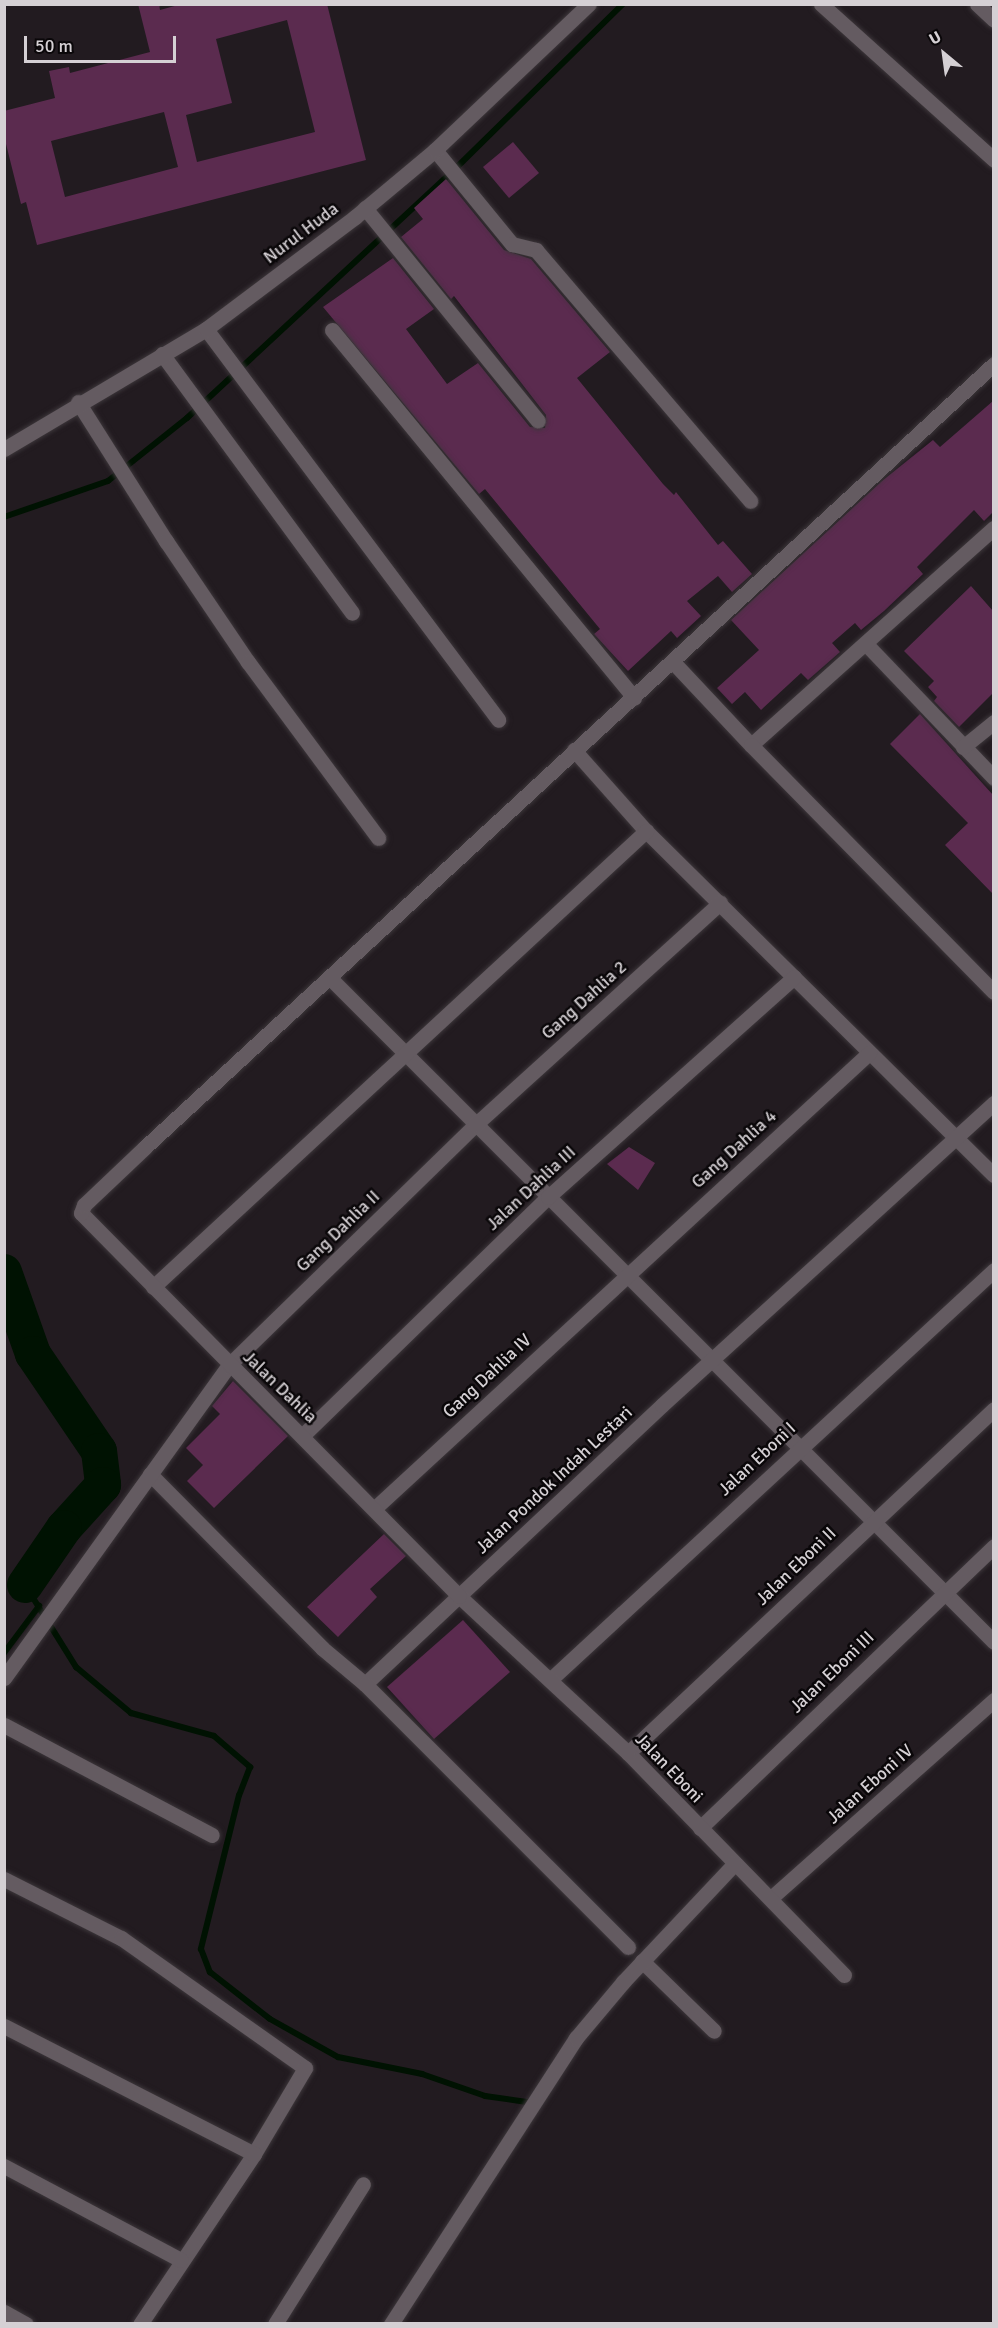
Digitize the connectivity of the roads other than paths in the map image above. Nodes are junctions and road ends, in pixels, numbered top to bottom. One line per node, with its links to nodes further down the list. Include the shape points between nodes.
1 (589, 4): 5 (street, Nurul Huda)
2 (821, 4): 6 (street)
3 (977, 4): 4 (street)
4 (993, 20)
5 (439, 155): 7 (street, Nurul Huda); 15 (street, via 512,244 536,250)
6 (993, 160)
7 (368, 212): 8 (street, Nurul Huda); 13 (street)
8 (206, 329): 10 (street, Nurul Huda); 21 (street)
9 (332, 330): 20 (street)
10 (162, 354): 12 (street, Nurul Huda); 17 (street)
11 (993, 364): 19 (street)
12 (78, 402): 14 (street, Nurul Huda); 28 (street, via 248,662)
13 (538, 421)
14 (4, 449)
15 (750, 501)
16 (993, 528): 18 (street)
17 (352, 613)
18 (867, 645): 23 (street); 24 (street)
19 (673, 662): 20 (street); 23 (street)
20 (634, 698): 25 (street)
21 (498, 720)
22 (993, 722): 24 (street)
23 (751, 745): 32 (street)
24 (963, 747): 26 (street)
25 (574, 750): 27 (street); 30 (street)
26 (993, 778)
27 (646, 831): 29 (street); 33 (street)
28 (378, 838)
29 (720, 903): 31 (street); 36 (street, Gang Dahlia 2)
30 (329, 977): 33 (street); 42 (street, Jalan Dahlia, via 84,1205 84,1220)
31 (794, 977): 34 (street); 39 (street, Jalan Dahlia III)
32 (993, 992)
33 (407, 1053): 36 (street); 42 (street)
34 (869, 1053): 37 (street); 41 (street, Gang Dahlia 4)
35 (993, 1103): 37 (street, Jalan Pondok Indah Lestari)
36 (475, 1125): 39 (street); 44 (street, Gang Dahlia II)
37 (954, 1138): 38 (street); 43 (street, Jalan Pondok Indah Lestari)
38 (993, 1174)
39 (548, 1197): 41 (street); 46 (street, Jalan Dahlia III)
40 (993, 1270): 47 (street, Jalan Eboni I)
41 (625, 1273): 43 (street); 49 (street, Gang Dahlia IV)
42 (153, 1287): 44 (street, Jalan Dahlia)
43 (714, 1358): 47 (street); 53 (street, Jalan Pondok Indah Lestari)
44 (229, 1365): 46 (street, Jalan Dahlia); 48 (street, Gang Dahlia II)
45 (993, 1409): 50 (street, Jalan Eboni II)
46 (302, 1436): 49 (street, Jalan Dahlia)
47 (799, 1446): 50 (street); 56 (street, Jalan Eboni I)
48 (150, 1474): 55 (street, Gang Dahlia II); 57 (street, via 322,1648)
49 (375, 1508): 53 (street, Jalan Dahlia)
50 (872, 1520): 52 (street); 60 (street, Jalan Eboni II)
51 (993, 1546): 52 (street, Jalan Eboni III)
52 (942, 1594): 54 (street); 61 (street, Jalan Eboni III)
53 (459, 1596): 56 (street, Jalan Eboni); 57 (street, Jalan Pondok Indah Lestari)
54 (993, 1642)
55 (4, 1678)
56 (551, 1679): 60 (street, Jalan Eboni)
57 (365, 1684): 66 (street)
58 (993, 1700): 65 (street, Jalan Eboni IV)
59 (4, 1725): 62 (street)
60 (628, 1753): 61 (street, Jalan Eboni)
61 (700, 1828): 63 (street, Jalan Eboni)
62 (213, 1835)
63 (735, 1863): 65 (street, Jalan Eboni); 67 (street)
64 (4, 1879): 71 (street, via 121,1938 305,2068)
65 (772, 1897): 68 (street, Jalan Eboni)
66 (628, 1947)
67 (642, 1961): 70 (street); 79 (street, via 576,2038)
68 (844, 1975)
69 (4, 2026): 71 (street)
70 (714, 2031)
71 (254, 2154): 74 (street)
72 (4, 2166): 74 (street)
73 (363, 2184): 78 (street)
74 (181, 2260): 77 (street)
75 (4, 2312): 76 (street)
76 (26, 2324)
77 (140, 2324)
78 (275, 2324)
79 (391, 2324)

